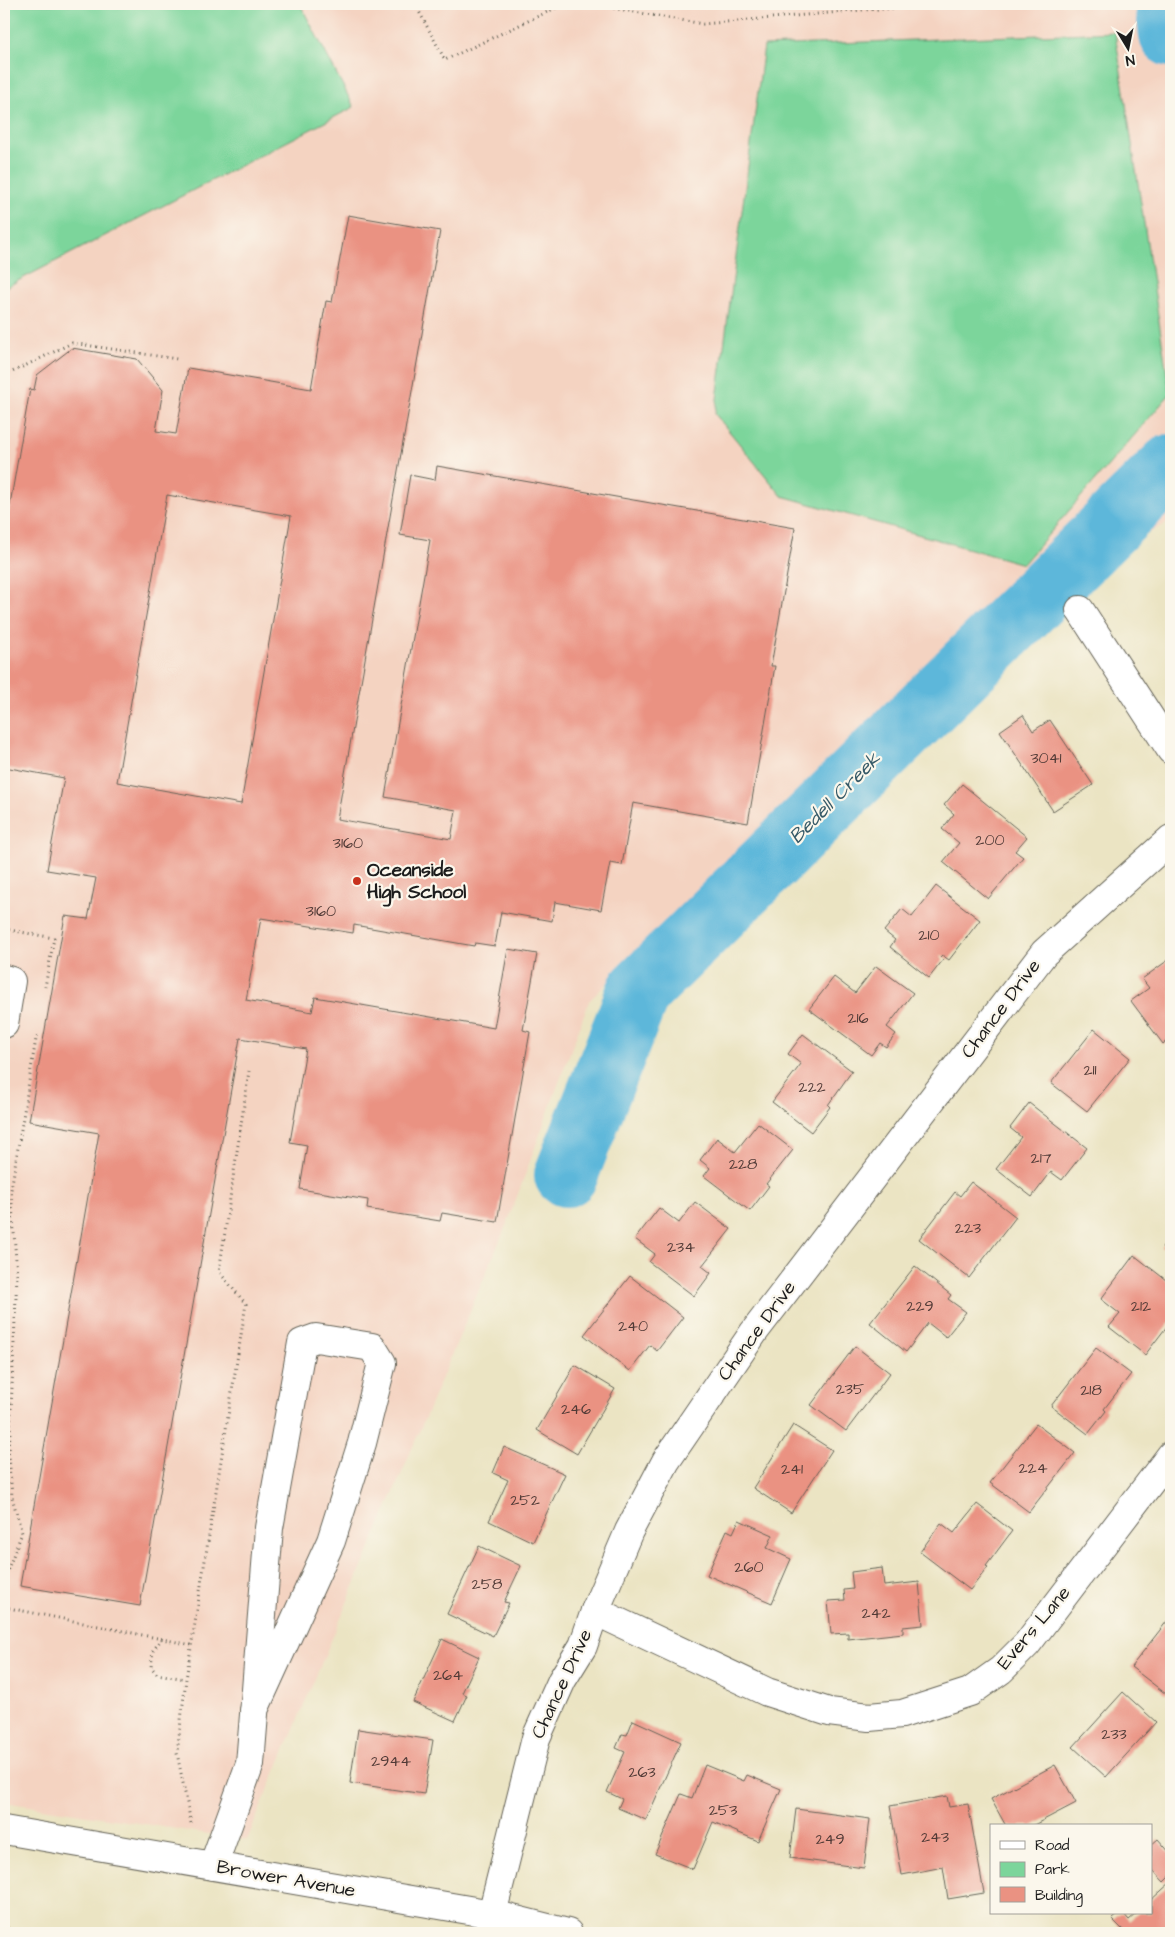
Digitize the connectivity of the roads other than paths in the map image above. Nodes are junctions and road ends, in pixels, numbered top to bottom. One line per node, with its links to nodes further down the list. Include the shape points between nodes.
1 (1080, 610): 2 (street)
2 (1171, 750)
3 (1171, 838): 7 (street, Chance Drive, via 1044,953 754,1332 666,1461 628,1531)
4 (4, 979): 5 (street, via 11,981)
5 (4, 1024)
6 (1171, 1455): 7 (street, Evers Lane, via 1026,1644 1001,1670 970,1692 902,1714 869,1717 829,1712 767,1692)
7 (595, 1611): 11 (street, Chance Drive, via 582,1646 562,1680 536,1738)
8 (254, 1710): 8 (street, via 331,1541 362,1443 382,1363 372,1347 316,1338 302,1343 269,1528); 10 (street, via 250,1764)
9 (4, 1830): 10 (street, Brower Avenue)
10 (213, 1866): 11 (street, Brower Avenue)
11 (492, 1914): 12 (street, Brower Avenue)
12 (568, 1933)

